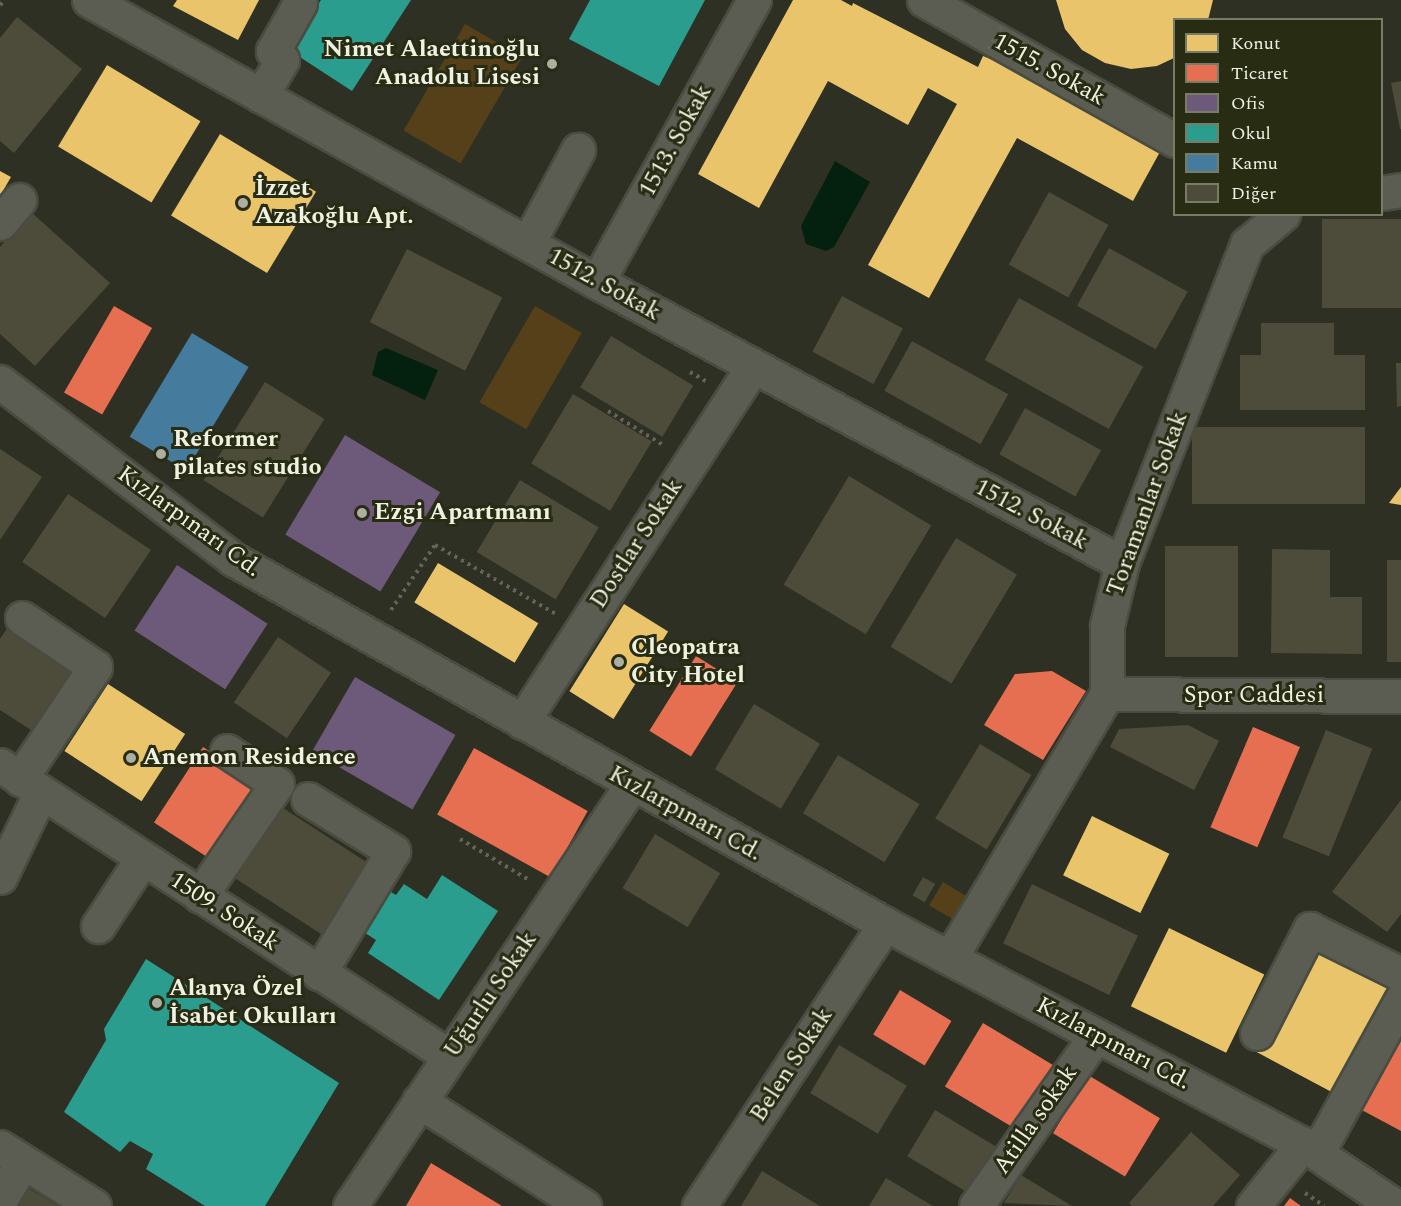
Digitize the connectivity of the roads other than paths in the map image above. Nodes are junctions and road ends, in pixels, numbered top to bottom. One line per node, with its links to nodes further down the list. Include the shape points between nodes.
1 (89, 0): 5 (street, 1512. Sokak)
2 (754, 0): 12 (street, 1513. Sokak)
3 (924, 0): 6 (street, 1515. Sokak)
4 (300, 3): 5 (street, via 273,51 282,60)
5 (261, 96): 11 (street, 1512. Sokak)
6 (1173, 139)
7 (578, 150): 11 (street)
8 (1401, 190): 9 (street)
9 (1383, 194)
10 (1281, 216): 15 (street, Toramanlar Sokak, via 1247,244)
11 (528, 243): 12 (street, 1512. Sokak)
12 (597, 282): 13 (street, 1512. Sokak)
13 (753, 366): 15 (street, 1512. Sokak); 19 (street, Dostlar Sokak)
14 (0, 382): 19 (street, Kızlarpınarı Cd., via 233,559)
15 (1122, 564): 17 (street, Toramanlar Sokak, via 1107,625)
16 (22, 618): 22 (street, via 95,667)
17 (1107, 694): 18 (street, Spor Caddesi); 31 (street)
18 (1401, 696)
19 (522, 722): 23 (street, Kızlarpınarı Cd.)
20 (65, 732): 22 (street)
21 (227, 751): 27 (street, via 277,784)
22 (22, 781): 25 (street, 1509. Sokak); 26 (street)
23 (632, 784): 28 (street, Kızlarpınarı Cd.); 37 (street, Uğurlu Sokak)
24 (308, 799): 33 (street, via 393,851)
25 (142, 859): 27 (street, 1509. Sokak); 29 (street)
26 (0, 877)
27 (200, 896): 33 (street, 1509. Sokak)
28 (885, 924): 31 (street, Kızlarpınarı Cd.); 45 (street, Belen Sokak)
29 (98, 926)
30 (349, 953): 33 (street)
31 (950, 958): 36 (street, Kızlarpınarı Cd.)
32 (1401, 974): 35 (street, via 1310,929)
33 (325, 977): 37 (street, 1509. Sokak)
34 (1401, 1000): 39 (street)
35 (1257, 1033)
36 (1096, 1035): 39 (street, Kızlarpınarı Cd.); 46 (street, Atilla sokak)
37 (449, 1056): 38 (street, Uğurlu Sokak)
38 (419, 1101): 43 (street, Uğurlu Sokak); 44 (street)
39 (1310, 1149): 47 (street); 48 (street, Kızlarpınarı Cd.)
40 (12, 1155): 41 (street); 42 (street)
41 (0, 1200)
42 (94, 1206)
43 (350, 1206)
44 (584, 1206)
45 (699, 1206)
46 (976, 1206)
47 (1253, 1206)
48 (1395, 1206)

